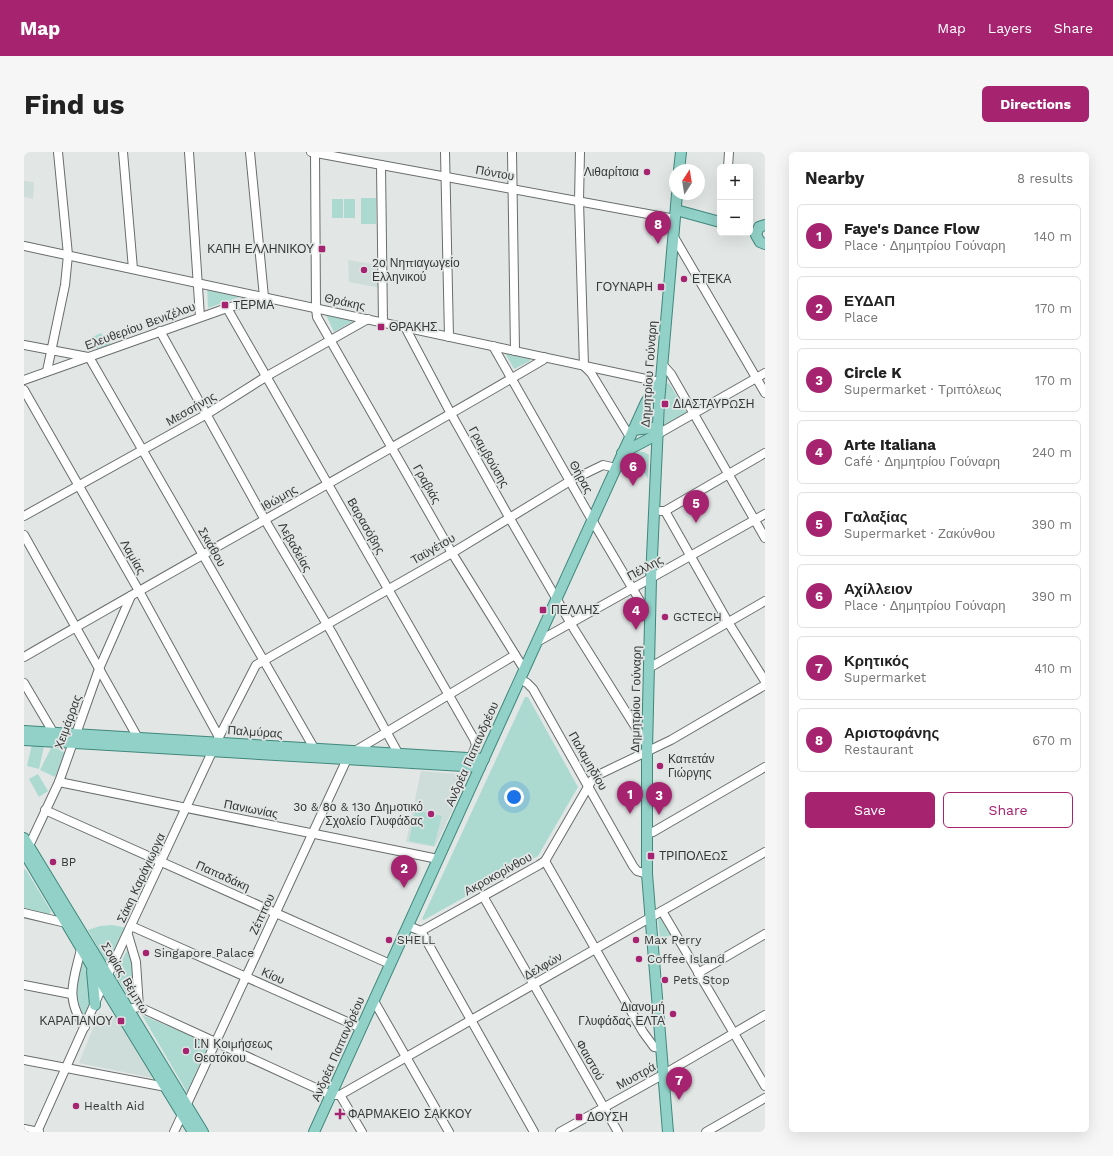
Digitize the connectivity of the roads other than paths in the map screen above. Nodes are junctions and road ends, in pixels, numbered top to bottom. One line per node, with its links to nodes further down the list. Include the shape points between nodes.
1 (58, 152): 25 (street)
2 (123, 152): 26 (street)
3 (189, 152): 27 (street)
4 (250, 152): 28 (street)
5 (314, 152): 13 (street, Πόντου); 30 (street, Γραβιάς)
6 (445, 152): 14 (street)
7 (512, 152): 15 (street)
8 (580, 152): 17 (street)
9 (681, 152): 11 (main road)
10 (729, 152): 12 (street)
11 (680, 164)
12 (728, 164)
13 (382, 165): 14 (street, Πόντου); 33 (street)
14 (446, 177): 15 (street, Πόντου); 36 (street)
15 (514, 189): 17 (street, Πόντου); 41 (street)
16 (676, 200): 18 (main road, Δημητρίου Γούναρη)
17 (579, 201): 18 (street, Πόντου); 45 (street)
18 (675, 214): 19 (main road); 21 (main road, Δημητρίου Γούναρη)
19 (717, 221)
20 (765, 225): 22 (main road, via 759,227)
21 (674, 237): 44 (main road, Δημητρίου Γούναρη); 50 (street)
22 (758, 237): 24 (street)
23 (24, 246): 25 (street, Θράκης)
24 (765, 251)
25 (68, 255): 26 (street, Θράκης); 40 (street, via 65,284)
26 (133, 269): 27 (street, Θράκης)
27 (198, 283): 28 (street, Θράκης); 31 (street)
28 (264, 297): 29 (street, Ελευθερίου Βενιζέλου); 30 (street, Θράκης)
29 (227, 308): 31 (street, Ελευθερίου Βενιζέλου); 48 (street, Βαρασόβης)
30 (316, 308): 32 (street, Θράκης); 37 (street, Γραβιάς, via 317,317)
31 (200, 317): 35 (street, Ελευθερίου Βενιζέλου)
32 (368, 319): 33 (street, Θράκης); 37 (street, Μεσσήνης)
33 (383, 323): 34 (street, Θράκης)
34 (405, 327): 36 (street, Θράκης); 55 (street, Γραμβούσης)
35 (160, 331): 42 (street, Ελευθερίου Βενιζέλου); 56 (street, Λεβαδείας)
36 (449, 337): 39 (street, Θράκης)
37 (331, 342): 48 (street, Μεσσήνης); 61 (street, Γραβιάς)
38 (24, 345): 40 (street)
39 (493, 346): 41 (street, Θράκης); 49 (street, Θήρας)
40 (50, 350): 42 (street); 46 (street)
41 (515, 351): 43 (street, Θράκης)
42 (89, 357): 46 (street, Ελευθερίου Βενιζέλου); 62 (street, Σκιάθου)
43 (544, 357): 45 (street, Θράκης); 49 (street, Ιθώμης)
44 (662, 364): 52 (main road, Δημητρίου Γούναρη); 57 (street, via 671,374)
45 (584, 366): 52 (street, Θράκης); 59 (street)
46 (47, 371): 51 (street, Ελευθερίου Βενιζέλου)
47 (765, 373): 50 (street)
48 (268, 376): 56 (street, Μεσσήνης); 69 (street, Βαρασόβης)
49 (512, 378): 55 (street, Ιθώμης); 68 (street, Θήρας)
50 (756, 378): 54 (street); 57 (street)
51 (24, 380)
52 (660, 382): 58 (main road, Δημητρίου Γούναρη); 59 (main road, Ανδρέα Παπανδρέου, via 646,402)
53 (24, 390): 70 (street, Λαμίας)
54 (765, 393)
55 (450, 412): 61 (street, Ιθώμης); 74 (street, Γραμβούσης)
56 (207, 414): 62 (street, Μεσσήνης); 76 (street, Λεβαδείας)
57 (695, 414): 58 (street); 67 (street)
58 (658, 431): 59 (main road); 60 (main road); 65 (main road, Δημητρίου Γούναρη)
59 (631, 434): 63 (main road, Ανδρέα Παπανδρέου)
60 (638, 444): 63 (main road); 65 (main road, via 649,447)
61 (392, 446): 69 (street, Ιθώμης); 80 (street, Γραβιάς)
62 (143, 450): 70 (street, Μεσσήνης); 81 (street, Σκιάθου)
63 (622, 453): 66 (main road, Ανδρέα Παπανδρέου)
64 (765, 453): 67 (street)
65 (657, 457): 71 (main road, Δημητρίου Γούναρη)
66 (616, 468): 68 (street, Ταϋγέτου, via 603,465); 77 (main road, Ανδρέα Παπανδρέου)
67 (728, 474): 71 (street); 75 (street)
68 (570, 481): 74 (street, Ταϋγέτου); 77 (street, Θήρας)
69 (328, 484): 76 (street, Ιθώμης); 84 (street, Βαρασόβης)
70 (78, 487): 73 (street, Μεσσήνης); 86 (street, Λαμίας)
71 (660, 511): 82 (street); 83 (main road, Δημητρίου Γούναρη)
72 (765, 514): 75 (street, Πέλλης)
73 (24, 516)
74 (510, 517): 80 (street, Ταϋγέτου); 88 (street, Γραμβούσης)
75 (755, 519): 79 (street); 82 (street, Πέλλης)
76 (265, 520): 81 (street, Ιθώμης); 93 (street, Λεβαδείας)
77 (592, 520): 85 (street, Θήρας); 88 (main road, Ανδρέα Παπανδρέου)
78 (24, 536): 94 (street)
79 (765, 538)
80 (452, 553): 84 (street, Ταϋγέτου); 96 (street, Γραβιάς)
81 (202, 554): 86 (street, Ιθώμης); 98 (street, Σκιάθου)
82 (692, 555): 83 (street, Πέλλης); 91 (street)
83 (651, 579): 85 (street, Πέλλης); 90 (main road, Δημητρίου Γούναρη)
84 (388, 588): 93 (street, Ταϋγέτου); 106 (street, Βαρασόβης)
85 (633, 589): 90 (street, Θήρας); 92 (street, Πέλλης)
86 (139, 591): 87 (street, Ιθώμης); 113 (street, Λαμίας)
87 (131, 596): 94 (street, Ιθώμης); 100 (street, Χειμάρρας)
88 (557, 597): 92 (street, Γραμβούσης); 95 (main road, Ανδρέα Παπανδρέου)
89 (765, 601): 91 (street)
90 (650, 618): 99 (main road, Δημητρίου Γούναρη)
91 (728, 622): 99 (street); 103 (street)
92 (571, 623): 95 (street, Πέλλης); 115 (street, Γραμβούσης)
93 (326, 625): 98 (street, Ταϋγέτου); 108 (street, Λεβαδείας)
94 (75, 628): 97 (street, Ιθώμης); 100 (street)
95 (537, 642): 101 (main road, Ανδρέα Παπανδρέου)
96 (515, 655): 101 (street, Γραβιάς); 106 (street)
97 (24, 657)
98 (262, 660): 113 (street, Σάκη Καράγιωργα, via 253,668); 114 (street, Σκιάθου)
99 (649, 668): 115 (main road, Δημητρίου Γούναρη)
100 (99, 669): 110 (street, Χειμάρρας); 111 (street)
101 (524, 669): 102 (main road, Ανδρέα Παπανδρέου)
102 (520, 679): 120 (main road, Ανδρέα Παπανδρέου); 123 (street, Παλαμηδίου, via 533,688)
103 (765, 681)
104 (24, 683): 109 (street)
105 (765, 685): 115 (street, Ακροκορίνθου, via 671,740)
106 (448, 694): 108 (street); 118 (street, Βαρασόβης, via 474,738 476,745)
107 (24, 731): 109 (main road, Παλμύρας)
108 (387, 731): 116 (street); 117 (street, Λεβαδείας)
109 (53, 732): 110 (main road, Παλμύρας)
110 (75, 738): 111 (main road, Παλμύρας); 112 (main road, Παλμύρας); 113 (main road, Παλμύρας); 122 (street, Χειμάρρας)
111 (138, 738): 113 (main road, Παλμύρας)
112 (24, 740)
113 (216, 744): 114 (main road, Παλμύρας); 119 (main road, Παλμύρας); 124 (street, Σάκη Καράγιωργα)
114 (314, 748): 116 (main road, Παλμύρας)
115 (648, 749): 123 (street, Ακροκορίνθου, via 598,775); 127 (main road, Δημητρίου Γούναρη)
116 (354, 751): 117 (main road, Παλμύρας); 119 (street, Ζέππου)
117 (398, 754): 118 (main road, Παλμύρας)
118 (471, 758): 120 (main road, Παλμύρας)
119 (347, 759): 120 (main road, Παλμύρας); 126 (street, Ζέππου)
120 (482, 763): 130 (main road, Ανδρέα Παπανδρέου)
121 (765, 767): 127 (street, via 653,832)
122 (58, 782): 124 (street, Πανιωνίας); 125 (street, Χειμάρρας)
123 (588, 786): 131 (street, Ακροκορίνθου); 133 (street, Παλαμηδίου, via 633,866 637,871)
124 (186, 808): 126 (street, Πανιωνίας); 132 (street, Σάκη Καράγιωργα)
125 (45, 810): 128 (street, Χειμάρρας); 132 (street, Παπαδάκη)
126 (312, 833): 130 (street, Πανιωνίας); 137 (street, Ζέππου)
127 (647, 833): 133 (main road, Δημητρίου Γούναρη)
128 (25, 849): 139 (main road, Σοφίας Βέμπω); 150 (main road, Σοφίας Βέμπω)
129 (765, 852): 135 (street, Δελφών)
130 (438, 859): 141 (main road, Ανδρέα Παπανδρέου)
131 (545, 861): 134 (street, Ακροκορίνθου); 146 (street)
132 (162, 862): 137 (street, Παπαδάκη); 140 (street, Σάκη Καράγιωργα)
133 (648, 874): 138 (main road, Δημητρίου Γούναρη)
134 (483, 896): 142 (street, Ακροκορίνθου); 154 (street, Φαιστού)
135 (662, 911): 138 (street, Δελφών); 149 (street)
136 (24, 913): 139 (street)
137 (276, 913): 147 (street, Παπαδάκη); 151 (street, Ζέππου)
138 (651, 918): 146 (street, Δελφών); 166 (main road, Δημητρίου Γούναρη)
139 (66, 922): 145 (main road, Σοφίας Βέμπω)
140 (131, 926): 144 (street, Σάκη Καράγιωργα); 151 (street, Κίου)
141 (408, 926): 142 (street); 147 (main road, Ανδρέα Παπανδρέου)
142 (420, 931): 161 (street)
143 (765, 934): 149 (street)
144 (128, 935): 150 (street, Σάκη Καράγιωργα); 158 (street, via 137,968)
145 (81, 948): 148 (main road, Σοφίας Βέμπω); 155 (street)
146 (597, 949): 154 (street, Δελφών); 166 (street, via 651,1044)
147 (390, 964): 156 (main road, Ανδρέα Παπανδρέου)
148 (91, 966): 153 (main road, Σοφίας Βέμπω); 157 (main road)
149 (698, 973): 164 (street)
150 (108, 975): 153 (street, Σάκη Καράγιωργα); 159 (main road, Σοφίας Βέμπω)
151 (246, 977): 163 (street, Κίου); 165 (street, Ζέππου)
152 (24, 985): 155 (street)
153 (103, 985): 157 (street, Σάκη Καράγιωργα); 172 (main road, Σοφίας Βέμπω)
154 (533, 986): 161 (street, Δελφών); 175 (street, Φαιστού)
155 (71, 994): 162 (street, via 75,1011)
156 (374, 1001): 163 (main road, Ανδρέα Παπανδρέου); 167 (street)
157 (94, 1005): 162 (street, Σάκη Καράγιωργα)
158 (139, 1007): 159 (street); 165 (street)
159 (128, 1009): 176 (main road, Σοφίας Βέμπω)
160 (765, 1015): 164 (street, Μυστρά)
161 (471, 1020): 167 (street, Δελφών); 185 (street)
162 (85, 1027): 169 (street, Σάκη Καράγιωργα)
163 (361, 1028): 173 (main road, Ανδρέα Παπανδρέου)
164 (734, 1032): 170 (street, Μυστρά); 171 (street)
165 (216, 1043): 173 (street); 176 (street, Ζέππου)
166 (662, 1048): 170 (main road, Δημητρίου Γούναρη)
167 (406, 1057): 173 (street, Δελφών); 184 (street)
168 (24, 1060): 169 (street)
169 (66, 1068): 172 (street); 178 (street, Σάκη Καράγιωργα)
170 (664, 1074): 175 (street, Μυστρά); 188 (main road, Δημητρίου Γούναρη)
171 (765, 1086)
172 (166, 1087): 176 (main road, Σοφίας Βέμπω)
173 (335, 1095): 182 (main road, Ανδρέα Παπανδρέου); 183 (street)
174 (765, 1098): 189 (street)
175 (604, 1108): 186 (street, Μυστρά); 187 (street, Φαιστού)
176 (185, 1110): 179 (street, Ζέππου); 180 (main road, Σοφίας Βέμπω); 181 (main road, Σοφίας Βέμπω)
177 (24, 1129): 178 (street)
178 (38, 1132)
179 (174, 1132)
180 (193, 1132)
181 (203, 1132)
182 (314, 1132)
183 (362, 1132)
184 (449, 1132)
185 (534, 1132)
186 (560, 1132)
187 (618, 1132)
188 (668, 1132)
189 (706, 1132)

